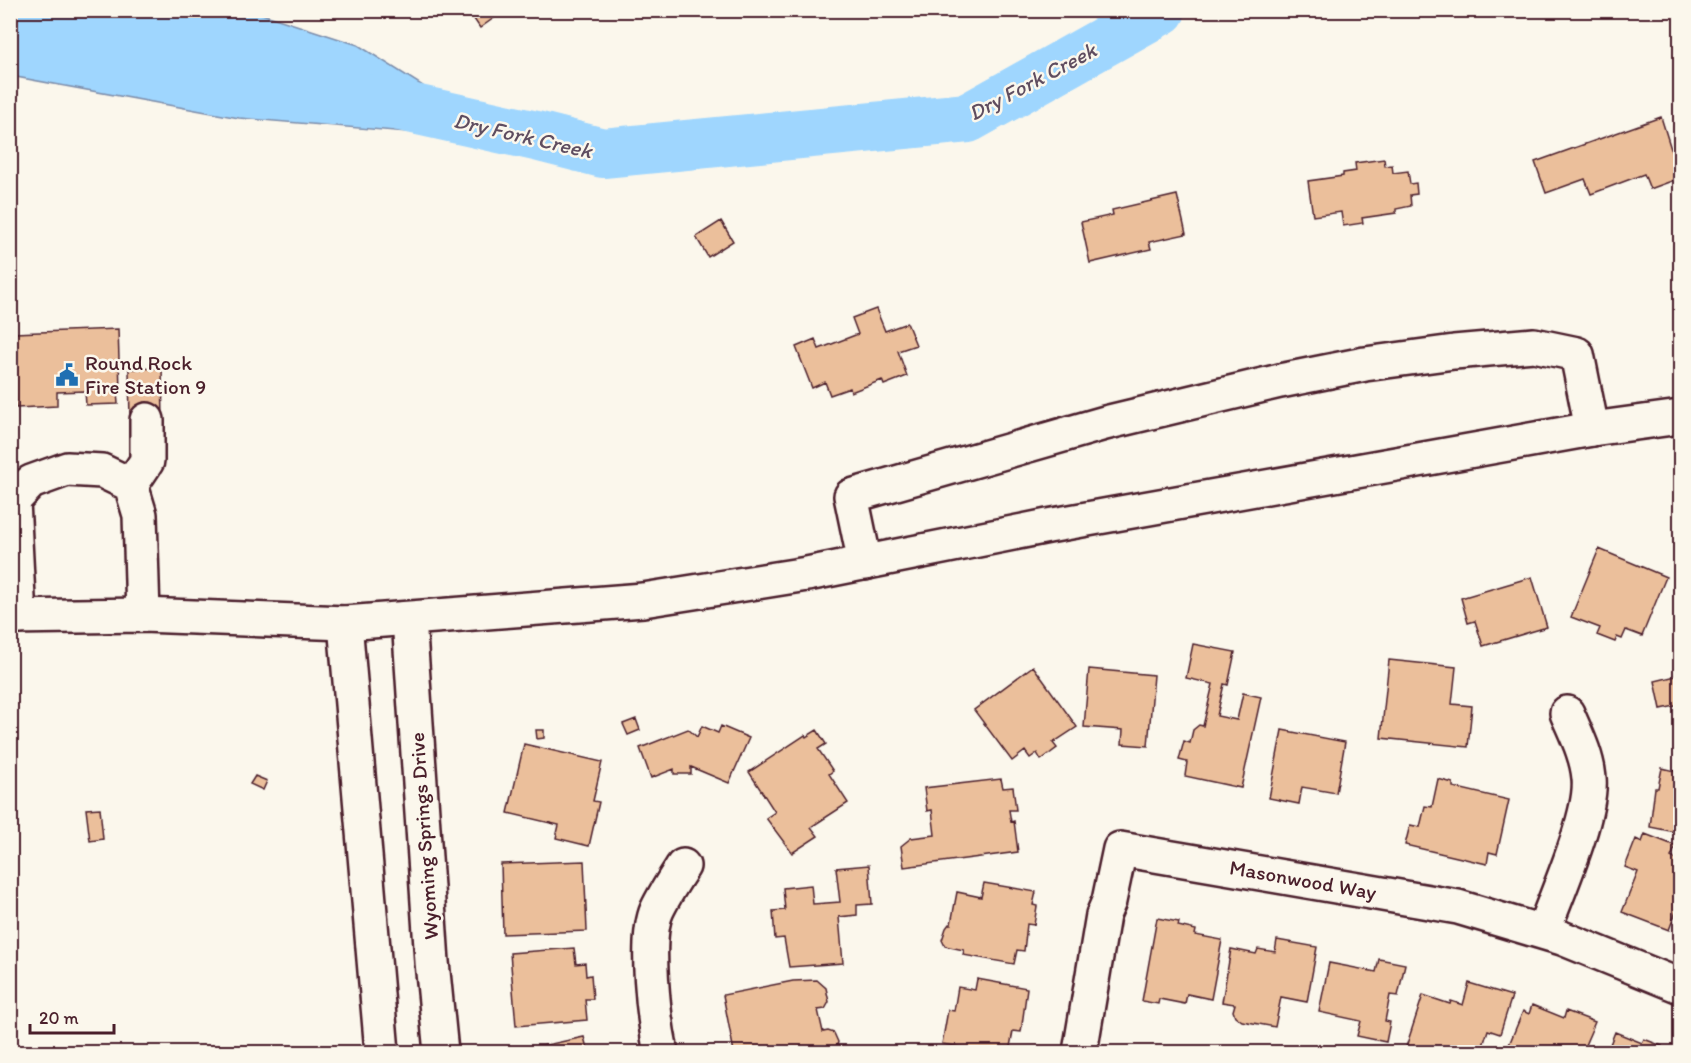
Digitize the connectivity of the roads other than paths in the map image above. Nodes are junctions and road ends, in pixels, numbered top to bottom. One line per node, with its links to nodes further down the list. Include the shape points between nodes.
1 (1680, 417): 3 (street)
2 (147, 420): 4 (street, via 147,461)
3 (1592, 429): 6 (street, via 1048,526); 6 (street, via 1577,354 1534,345 1365,364 1105,423 852,496)
4 (131, 485): 5 (street, via 102,471 67,469 31,482); 7 (street, via 140,515)
5 (12, 500): 8 (street)
6 (865, 563): 9 (street, via 643,600)
7 (143, 615): 8 (street); 10 (street)
8 (15, 617)
9 (409, 619): 10 (street); 16 (street, Wyoming Springs Drive)
10 (345, 623): 15 (street)
11 (1567, 713): 13 (street, via 1583,749 1590,780 1587,808)
12 (683, 866): 17 (street, via 656,912 651,943 655,1022)
13 (1543, 932): 14 (street, Masonwood Way); 18 (street, Masonwood Way, via 1458,907 1120,849 1103,915)
14 (1680, 986)
15 (381, 1053)
16 (441, 1053)
17 (661, 1053)
18 (1080, 1053)

